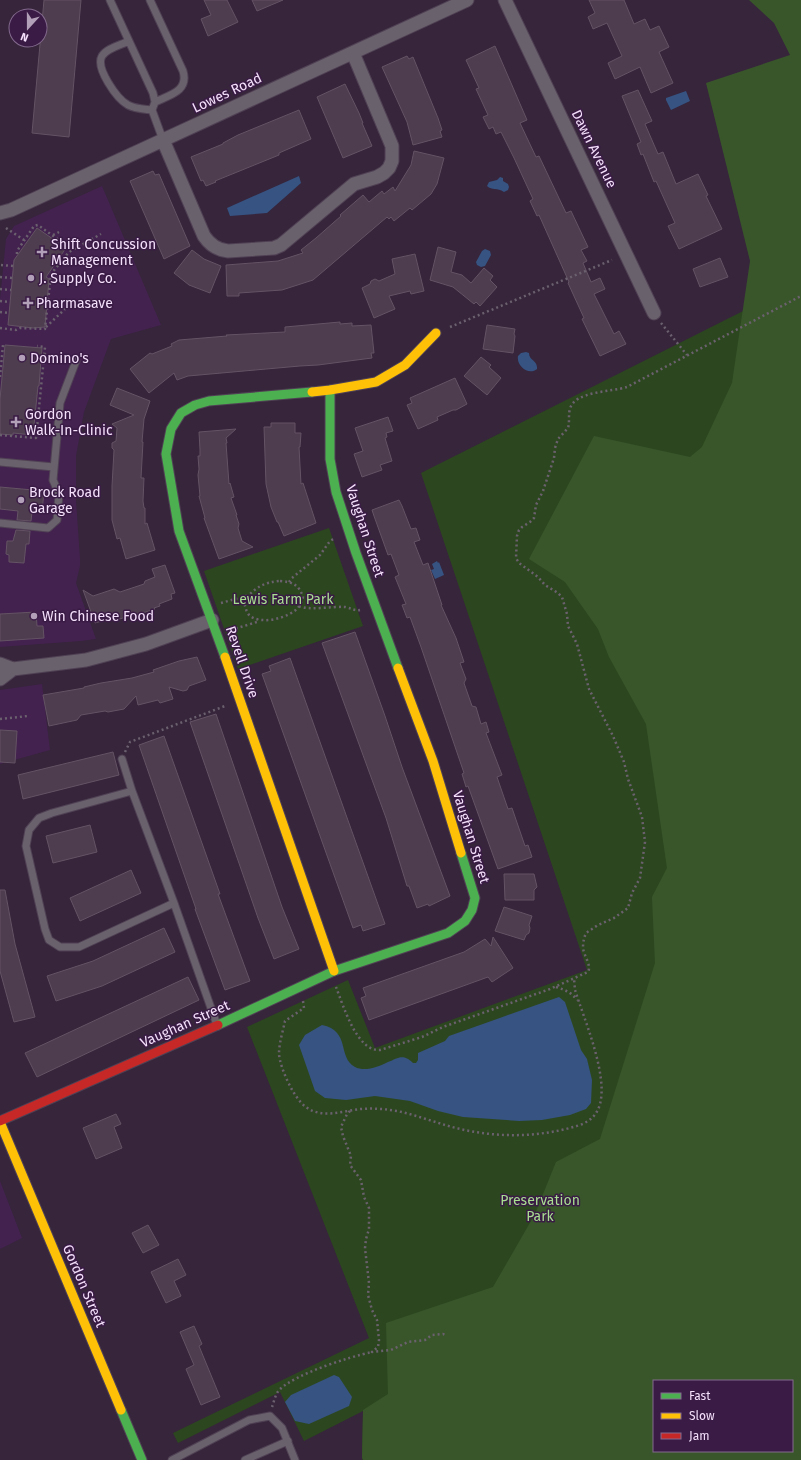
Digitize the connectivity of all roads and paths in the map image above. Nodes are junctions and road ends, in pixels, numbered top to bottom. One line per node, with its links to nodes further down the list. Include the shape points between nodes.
1 (110, 0): 5 (lane)
2 (150, 0): 7 (lane, via 185,78 178,91)
3 (467, 0): 6 (street, Lowes Road)
4 (506, 0): 33 (street, Dawn Avenue)
5 (129, 41): 7 (lane); 8 (lane, via 102,56 102,70 117,96 128,105)
6 (353, 53): 9 (street, Lowes Road); 9 (street, via 392,146 392,161 384,173 354,184 281,245 274,248 228,251 211,245 204,236)
7 (155, 102): 8 (lane)
8 (152, 110): 9 (lane)
9 (163, 140): 10 (street, Lowes Road)
10 (0, 213)
11 (6, 228): 15 (path)
12 (59, 232): 14 (path)
13 (101, 234): 16 (path)
14 (52, 236): 15 (path, via 38,225 34,226); 16 (path, via 67,246)
15 (24, 240): 17 (path)
16 (69, 252): 21 (path)
17 (17, 254)
18 (612, 260): 36 (path)
19 (1, 265): 20 (path)
20 (13, 266)
21 (51, 274): 24 (path); 34 (path)
22 (0, 277): 23 (path)
23 (12, 278)
24 (68, 283)
25 (0, 289): 26 (path)
26 (11, 290)
27 (801, 296): 41 (path)
28 (0, 301): 29 (path)
29 (10, 302)
30 (66, 309): 34 (path)
31 (0, 312): 32 (path)
32 (9, 313)
33 (654, 313): 41 (path)
34 (46, 327): 35 (path, via 16,330)
35 (0, 328)
36 (436, 333): 45 (street, Revell Drive, via 405,365 376,382)
37 (3, 345): 39 (path)
38 (37, 346): 40 (path, via 45,347)
39 (1, 352): 44 (path)
40 (44, 354): 42 (path); 46 (path, via 36,438)
41 (687, 355): 69 (path, via 627,388 605,390 574,402 570,408 568,428 558,439 534,518 522,527 518,536 516,558 519,563 545,585 558,592 564,601 568,626 577,644 589,688 621,755 644,827 645,842 640,878 632,892 630,903 622,913 586,933 583,946 590,969)
42 (57, 357)
43 (76, 361): 48 (lane, via 60,403)
44 (0, 377)
45 (330, 390): 54 (street, Revell Drive, via 209,401 180,414 171,428 166,454 179,531); 68 (street, Vaughan Street, via 330,459 336,492 356,553 434,761 476,898 465,921 448,933)
46 (0, 435)
47 (0, 462): 48 (lane)
48 (54, 467): 49 (lane, via 53,480 59,494 57,520 48,528)
49 (0, 523)
50 (336, 538): 51 (path)
51 (289, 582): 52 (path, via 262,584); 53 (path, via 300,589 303,596)
52 (249, 595): 54 (path); 56 (path, via 244,601 245,608 250,616)
53 (299, 606): 55 (path); 56 (path, via 283,618)
54 (208, 608): 57 (street, Revell Drive)
55 (361, 610)
56 (258, 619): 58 (path, via 257,622)
57 (212, 620): 58 (street, Revell Drive); 60 (street, via 146,644 86,660)
58 (218, 635): 68 (street, Revell Drive)
59 (0, 664): 60 (street)
60 (13, 669): 61 (street)
61 (0, 679)
62 (226, 706): 65 (path, via 130,742)
63 (28, 716): 64 (path)
64 (0, 719)
65 (122, 760): 66 (lane)
66 (132, 791): 67 (lane); 67 (lane, via 52,813 39,818 29,830 26,846 49,940 60,947 79,947)
67 (174, 903): 73 (lane)
68 (332, 972): 70 (path, via 354,1032 374,1051 422,1037); 71 (street, Vaughan Street)
69 (574, 978): 70 (path); 72 (path)
70 (556, 986): 72 (path, via 568,990)
71 (297, 989): 73 (street, Vaughan Street); 74 (path, via 304,1008 285,1021 279,1052 289,1082 297,1098 316,1113)
72 (579, 1002): 74 (path, via 600,1073 600,1104 594,1116 584,1124 522,1136 499,1135 453,1127 390,1110)
73 (217, 1026): 75 (street, Vaughan Street)
74 (350, 1111): 77 (path, via 341,1127 351,1156 350,1165 360,1180 370,1215 365,1248 368,1295 377,1320 379,1340 378,1347)
75 (0, 1122): 80 (street, Gordon Street)
76 (447, 1336): 77 (path, via 432,1335 425,1340 408,1342 392,1350)
77 (372, 1352): 78 (path, via 333,1363 297,1379 280,1390 274,1400)
78 (270, 1416): 79 (lane, via 282,1428); 81 (lane, via 249,1420)
79 (288, 1441): 82 (lane); 83 (lane)
80 (142, 1460)
81 (172, 1460)
82 (245, 1460)
83 (295, 1460)

